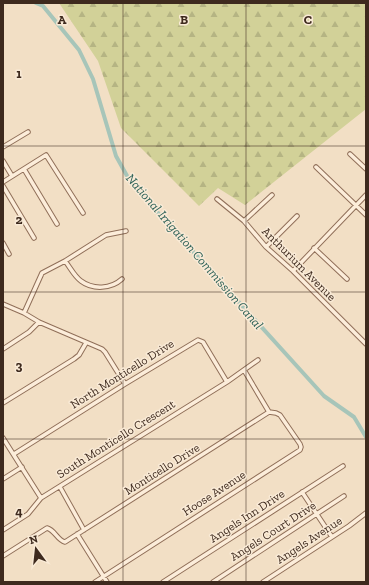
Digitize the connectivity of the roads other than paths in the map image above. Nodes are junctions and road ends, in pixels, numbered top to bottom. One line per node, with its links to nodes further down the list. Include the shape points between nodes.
1 (28, 132): 2 (street)
2 (3, 147)
3 (350, 154): 7 (street)
4 (3, 161): 8 (street)
5 (316, 167): 14 (street)
6 (24, 169): 8 (street); 15 (street, via 46,155); 19 (street)
7 (366, 169)
8 (12, 176): 9 (street)
9 (3, 182)
10 (3, 186): 21 (street)
11 (272, 194): 18 (street)
12 (366, 195): 14 (street)
13 (217, 199): 18 (street, Anthurium Avenue)
14 (356, 205): 16 (street); 24 (street)
15 (83, 213)
16 (366, 215)
17 (297, 216): 23 (street)
18 (244, 221): 23 (street, Anthurium Avenue)
19 (57, 224)
20 (126, 231): 26 (street, via 106,235)
21 (34, 238)
22 (3, 243): 25 (street)
23 (266, 247): 27 (street, Anthurium Avenue)
24 (314, 248): 27 (street); 29 (street)
25 (9, 254)
26 (65, 261): 28 (street, via 81,281 91,286 109,286 117,284); 31 (street, via 42,273)
27 (293, 271): 34 (street, Anthurium Avenue)
28 (122, 279)
29 (347, 279)
30 (3, 304): 31 (street)
31 (24, 313): 32 (street)
32 (39, 322): 33 (street); 35 (street)
33 (86, 343): 39 (street, via 105,352); 40 (street, via 74,359)
34 (366, 344)
35 (3, 349)
36 (258, 360): 37 (street, South Monticello Crescent)
37 (244, 370): 38 (street, South Monticello Crescent); 41 (street)
38 (227, 382): 39 (street, North Monticello Drive, via 203,342 198,340); 47 (street, South Monticello Crescent)
39 (125, 384): 43 (street, North Monticello Drive)
40 (3, 403)
41 (269, 412): 54 (street, Monticello Drive); 58 (street, Hoose Avenue, via 280,416 302,447 300,450)
42 (3, 438): 43 (street)
43 (14, 454): 45 (street)
44 (343, 466): 48 (street, Angels Inn Drive)
45 (22, 467): 46 (street); 50 (street)
46 (3, 479)
47 (60, 487): 50 (street, South Monticello Crescent); 54 (street)
48 (302, 492): 52 (street); 61 (street, Angels Inn Drive)
49 (344, 496): 52 (street, Angels Court Drive)
50 (41, 498): 53 (street, South Monticello Crescent, via 28,514)
51 (366, 513): 56 (street, Angels Avenue)
52 (317, 514): 56 (street); 62 (street, Angels Court Drive)
53 (3, 530)
54 (84, 530): 55 (street, Monticello Drive)
55 (77, 534): 57 (street, Monticello Drive, via 65,542 47,528); 58 (street)
56 (332, 537): 63 (street, Angels Avenue)
57 (3, 556)
58 (103, 577): 59 (street, Hoose Avenue); 60 (street)
59 (95, 582)
60 (106, 582)
61 (163, 582)
62 (213, 582)
63 (263, 582)

